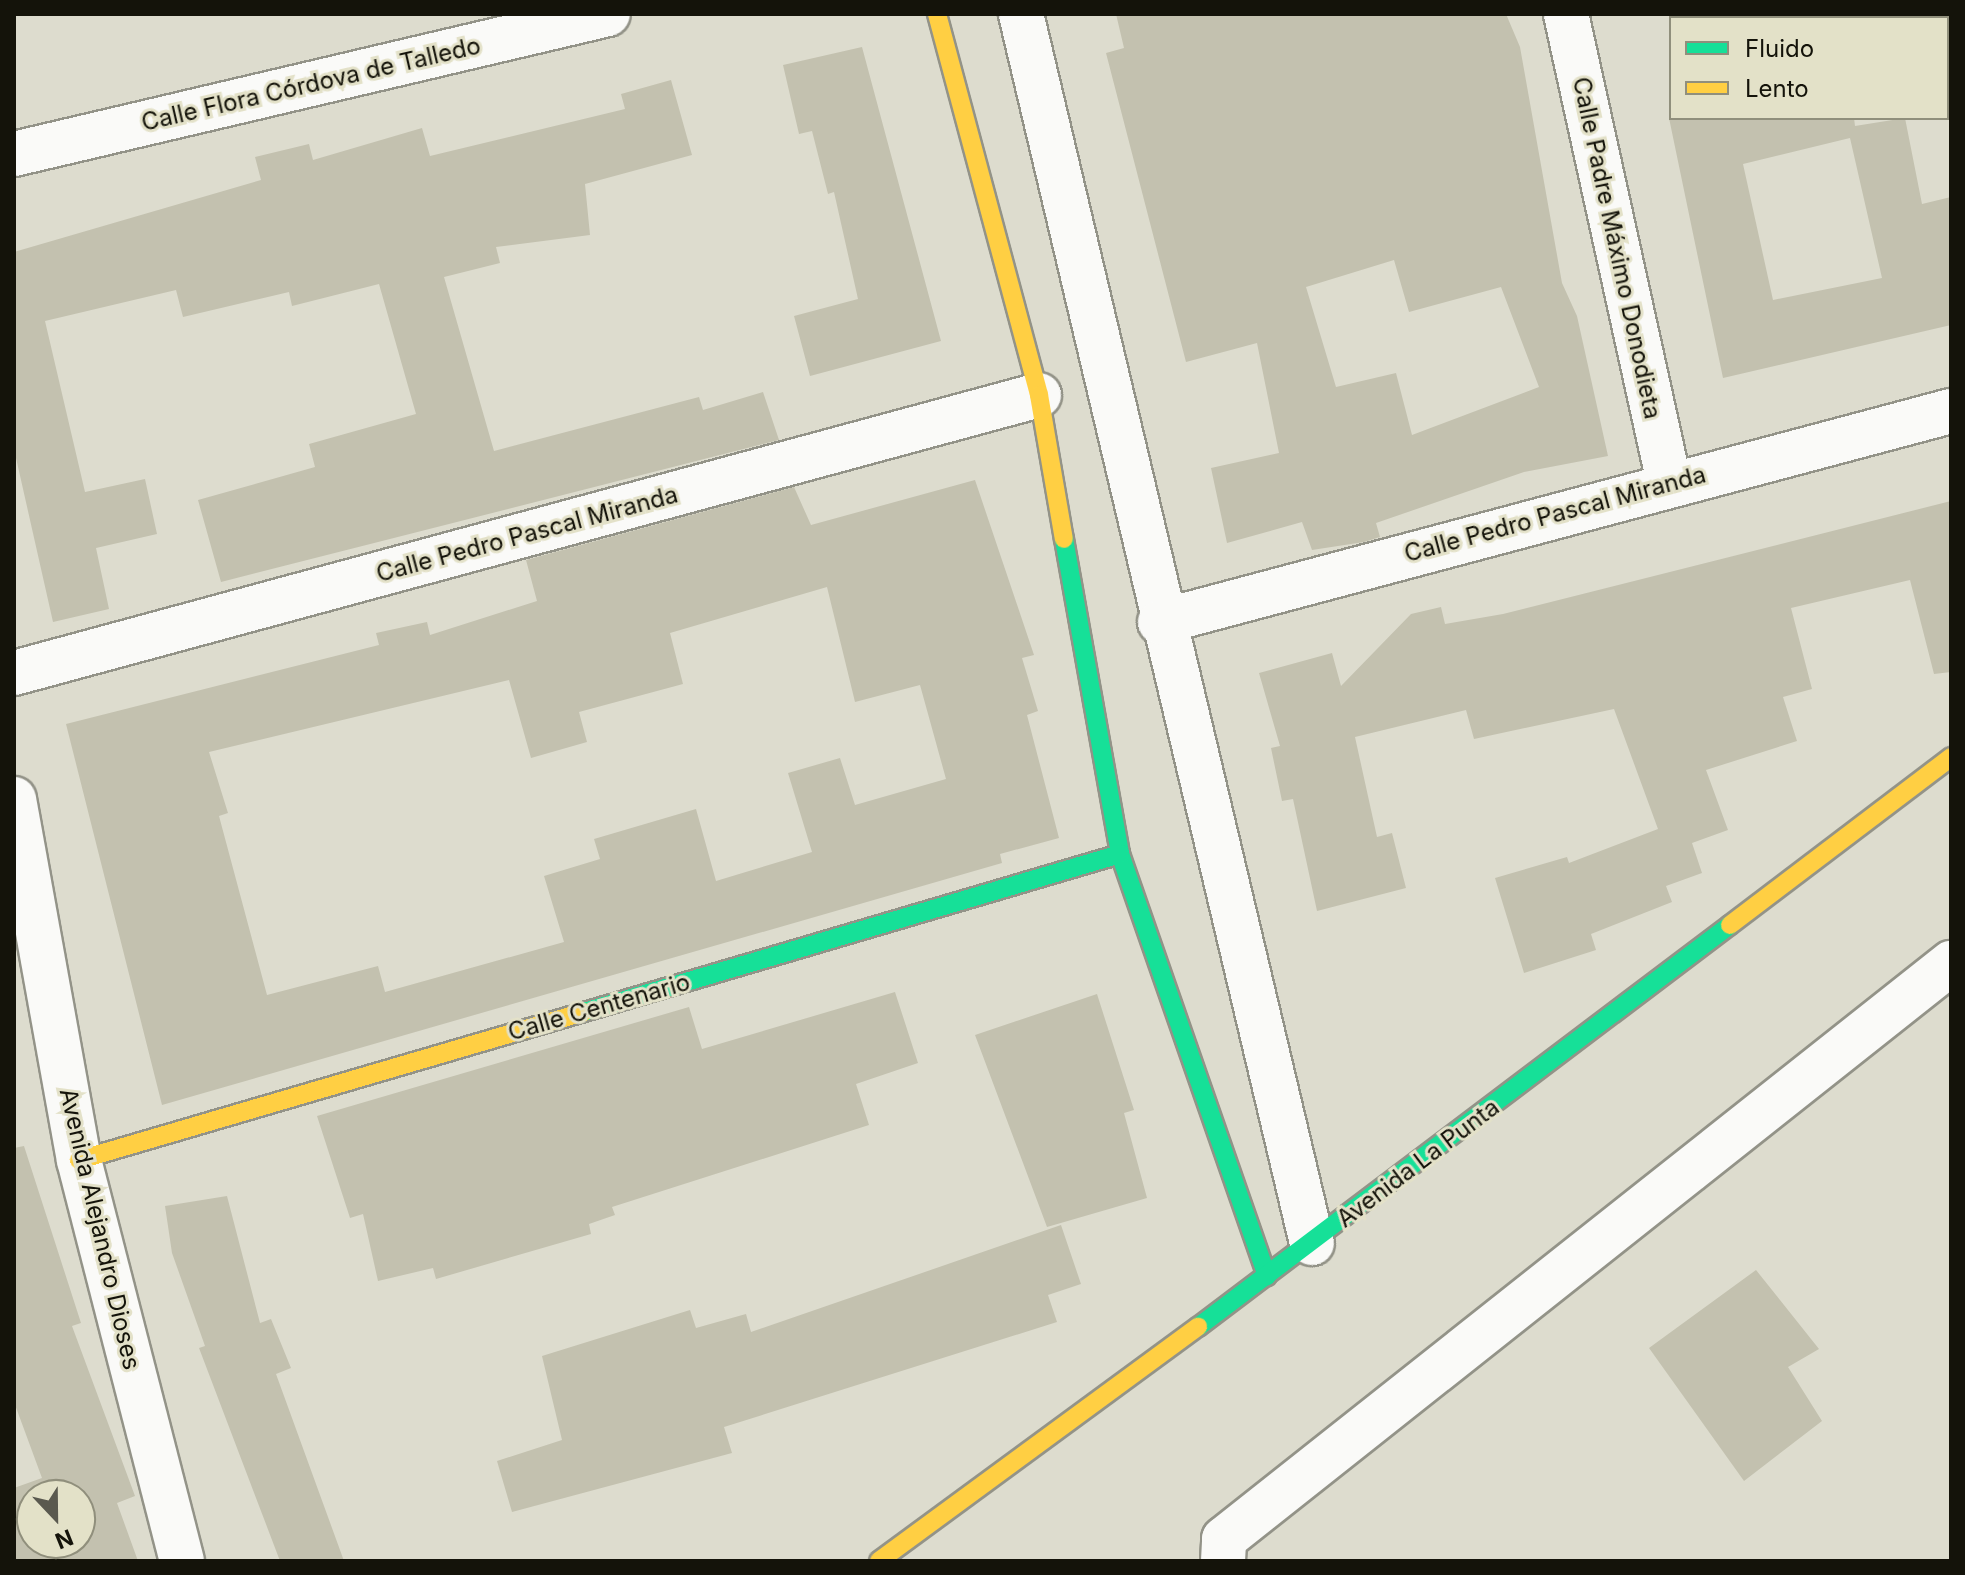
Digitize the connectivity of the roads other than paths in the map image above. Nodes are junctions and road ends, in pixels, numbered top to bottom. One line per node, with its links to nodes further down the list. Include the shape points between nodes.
1 (608, 14): 5 (street, Calle Flora Córdova de Talledo)
2 (937, 14): 6 (street)
3 (1021, 14): 9 (street)
4 (1566, 14): 8 (street, Calle Padre Máximo Donodieta)
5 (14, 154)
6 (1039, 395): 10 (street, Calle Pedro Pascal Miranda); 13 (street)
7 (1951, 411): 8 (street, Calle Pedro Pascal Miranda)
8 (1669, 482): 9 (street, Calle Pedro Pascal Miranda)
9 (1160, 622): 16 (street)
10 (14, 673)
11 (1951, 757): 16 (street, Avenida La Punta)
12 (14, 799): 15 (street, Avenida Alejandro Dioses)
13 (1120, 854): 15 (street, Calle Centenario); 17 (street)
14 (1951, 963): 18 (street)
15 (79, 1160): 19 (street, Avenida Alejandro Dioses)
16 (1312, 1243): 17 (street, Avenida La Punta)
17 (1267, 1276): 20 (street, Avenida La Punta)
18 (1214, 1554)
19 (182, 1561)
20 (879, 1561)

